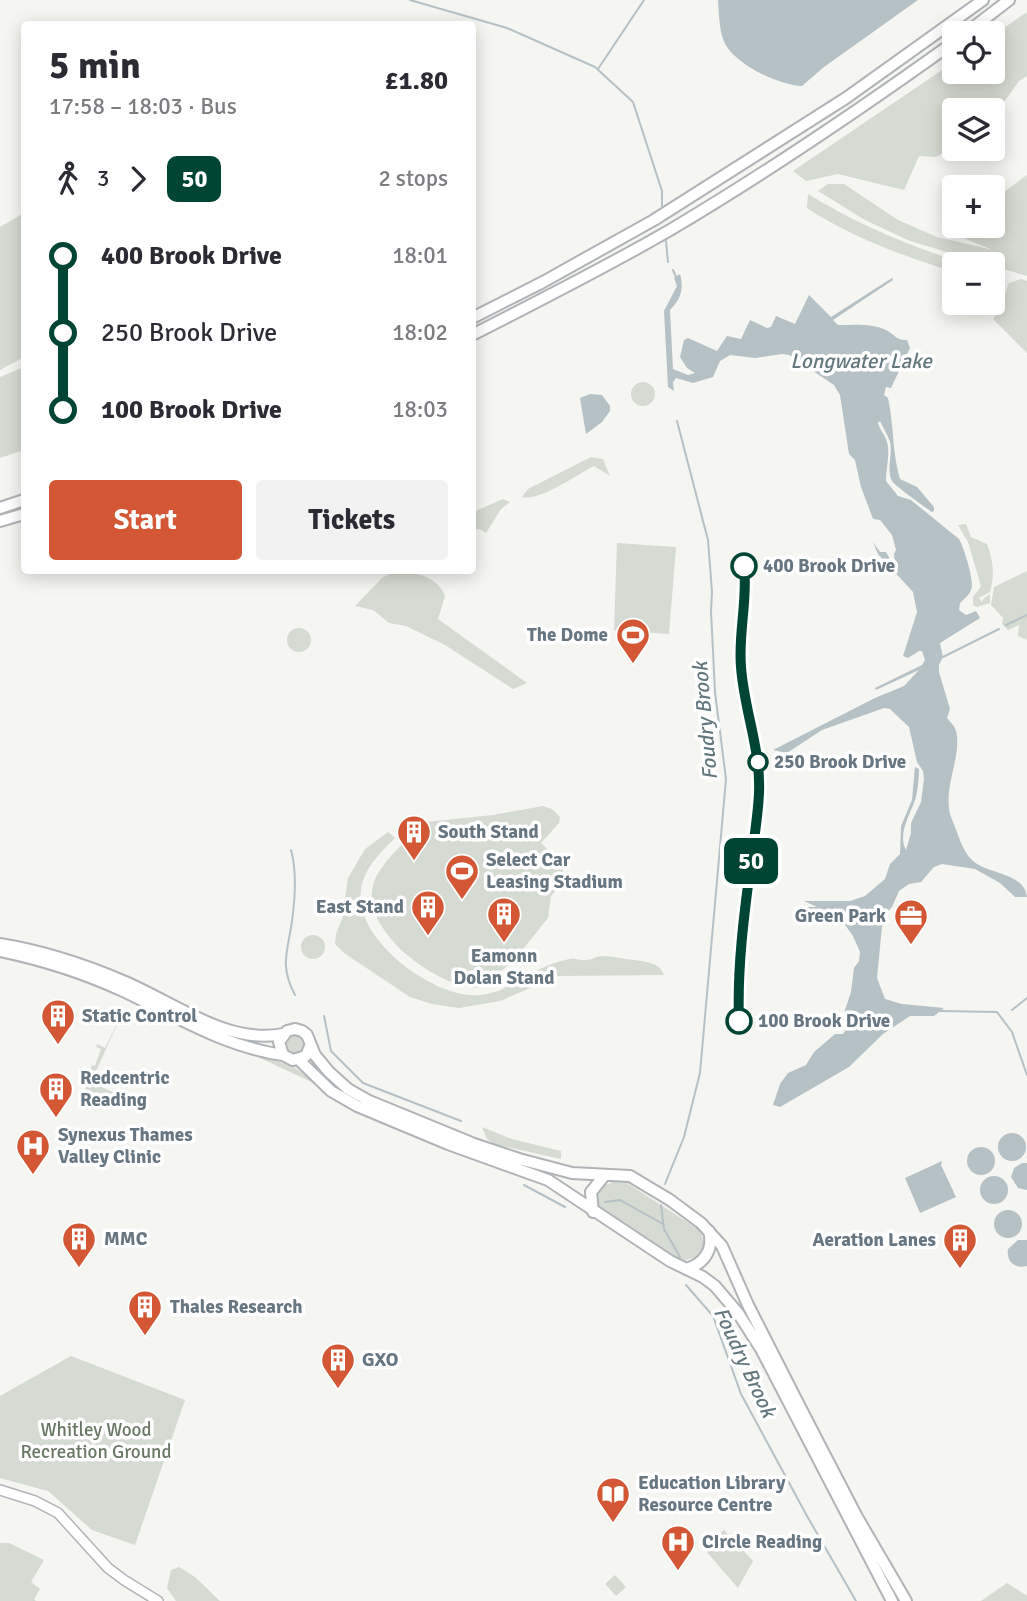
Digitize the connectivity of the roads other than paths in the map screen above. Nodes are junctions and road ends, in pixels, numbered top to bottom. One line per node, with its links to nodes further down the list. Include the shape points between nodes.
1 (983, 0): 5 (highway, via 846,98 654,220)
2 (1009, 0): 3 (highway)
3 (982, 21)
4 (942, 51): 6 (highway, via 858,111 670,229)
5 (476, 316)
6 (476, 333)
7 (21, 501): 8 (highway)
8 (0, 508)
9 (21, 514): 10 (highway)
10 (0, 521)
11 (0, 944): 13 (highway, via 49,954 104,973 243,1035)
12 (0, 951): 15 (highway, via 84,974 228,1042)
13 (283, 1034): 14 (highway, via 302,1031); 15 (highway, via 279,1045)
14 (310, 1046): 16 (highway); 17 (highway, via 335,1078 369,1101 519,1159 565,1172)
15 (283, 1055): 16 (highway)
16 (299, 1060): 18 (highway, via 331,1091 357,1106 542,1178)
17 (604, 1176): 18 (highway, via 591,1192); 19 (highway, via 626,1175 640,1182)
18 (593, 1212): 20 (highway)
19 (709, 1231): 20 (highway, via 706,1256); 24 (highway, via 723,1250 857,1517)
20 (686, 1269): 23 (highway, via 715,1286 751,1333)
21 (0, 1490): 22 (main road, via 58,1513 108,1568)
22 (159, 1601)
23 (891, 1601)
24 (906, 1601)

